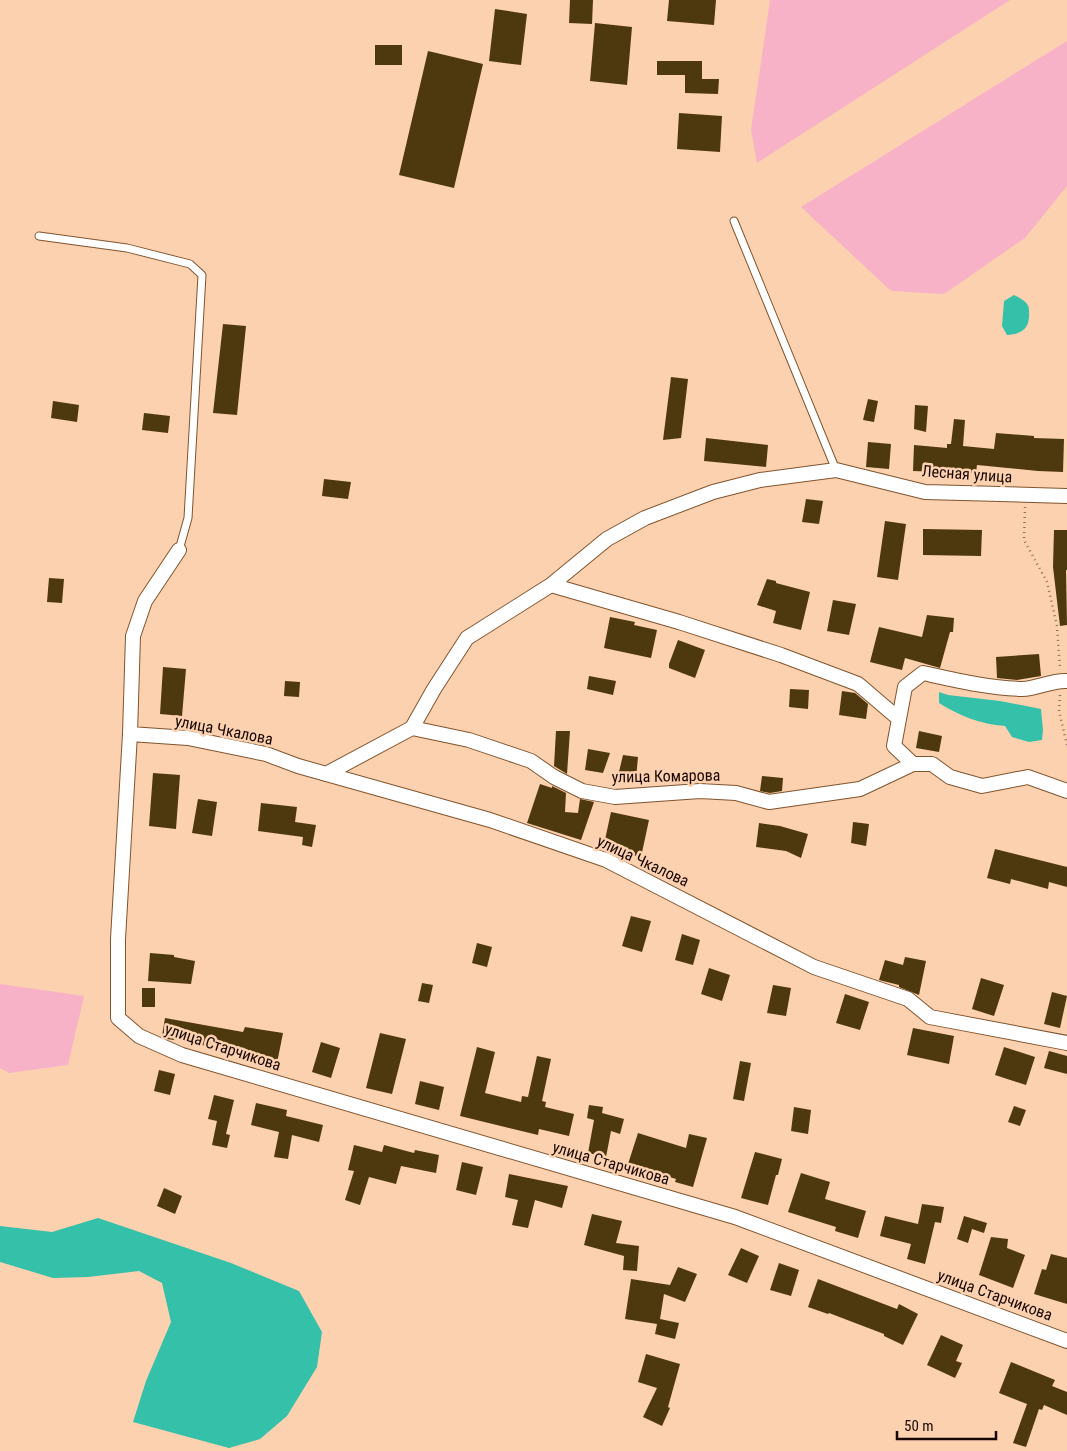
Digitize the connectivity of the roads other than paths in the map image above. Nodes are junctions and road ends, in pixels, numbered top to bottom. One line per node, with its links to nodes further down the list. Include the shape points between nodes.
1 (734, 221): 3 (lane)
2 (39, 236): 5 (lane, via 127,248 190,264 202,275 188,518)
3 (836, 470): 4 (street, Лесная улица, via 926,492); 6 (street, via 760,480 713,492 644,518 607,539)
4 (1067, 496)
5 (179, 550): 10 (street, via 145,601 133,636)
6 (551, 585): 8 (street, via 688,625 858,684); 9 (street, via 468,638)
7 (1063, 681): 8 (street, via 1024,689 988,686 923,673 904,687)
8 (899, 719): 11 (street, via 894,746)
9 (412, 728): 11 (street, улица Комарова, via 468,740 531,761 582,791 616,797 700,791 736,793 769,802 860,789); 12 (street)
10 (130, 734): 12 (street, улица Чкалова, via 188,738 266,754); 15 (street, улица Старчикова, via 118,939 118,1018 139,1036 182,1055 735,1218)
11 (914, 764): 13 (street, via 932,764 950,777 982,786 1028,777)
12 (326, 774): 14 (street, улица Чкалова, via 490,820 606,860 814,967 908,999 930,1017)
13 (1067, 791)
14 (1067, 1043)
15 (1067, 1340)

